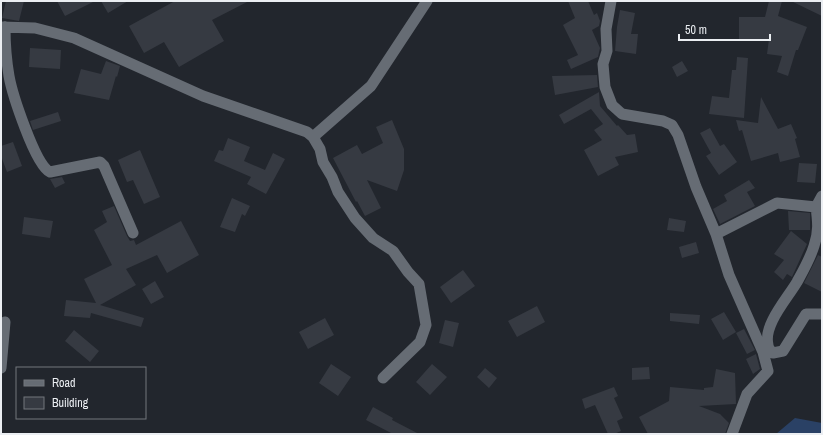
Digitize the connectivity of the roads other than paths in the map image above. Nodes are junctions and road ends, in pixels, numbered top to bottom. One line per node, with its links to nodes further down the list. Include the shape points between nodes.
1 (427, 1): 4 (street, via 371,86)
2 (611, 1): 8 (street, via 606,29 607,51 603,64 605,87 612,105 622,114 662,121 672,126 678,135)
3 (3, 27): 4 (street, via 35,28 74,38 203,96 307,132); 7 (street, via 9,78 19,112 44,167 50,172 100,162)
4 (313, 137): 12 (street, via 338,192 356,218 373,238 393,252 419,284 426,325 420,342)
5 (822, 196): 6 (street)
6 (816, 207): 8 (street, via 777,203); 9 (street, via 819,226 814,246 774,320 768,334 768,347 773,353 783,351 806,314)
7 (133, 233)
8 (716, 234): 13 (street, via 729,275 763,352 768,371 747,394)
9 (822, 314)
10 (5, 322): 11 (street)
11 (1, 368)
12 (383, 378)
13 (732, 434)

